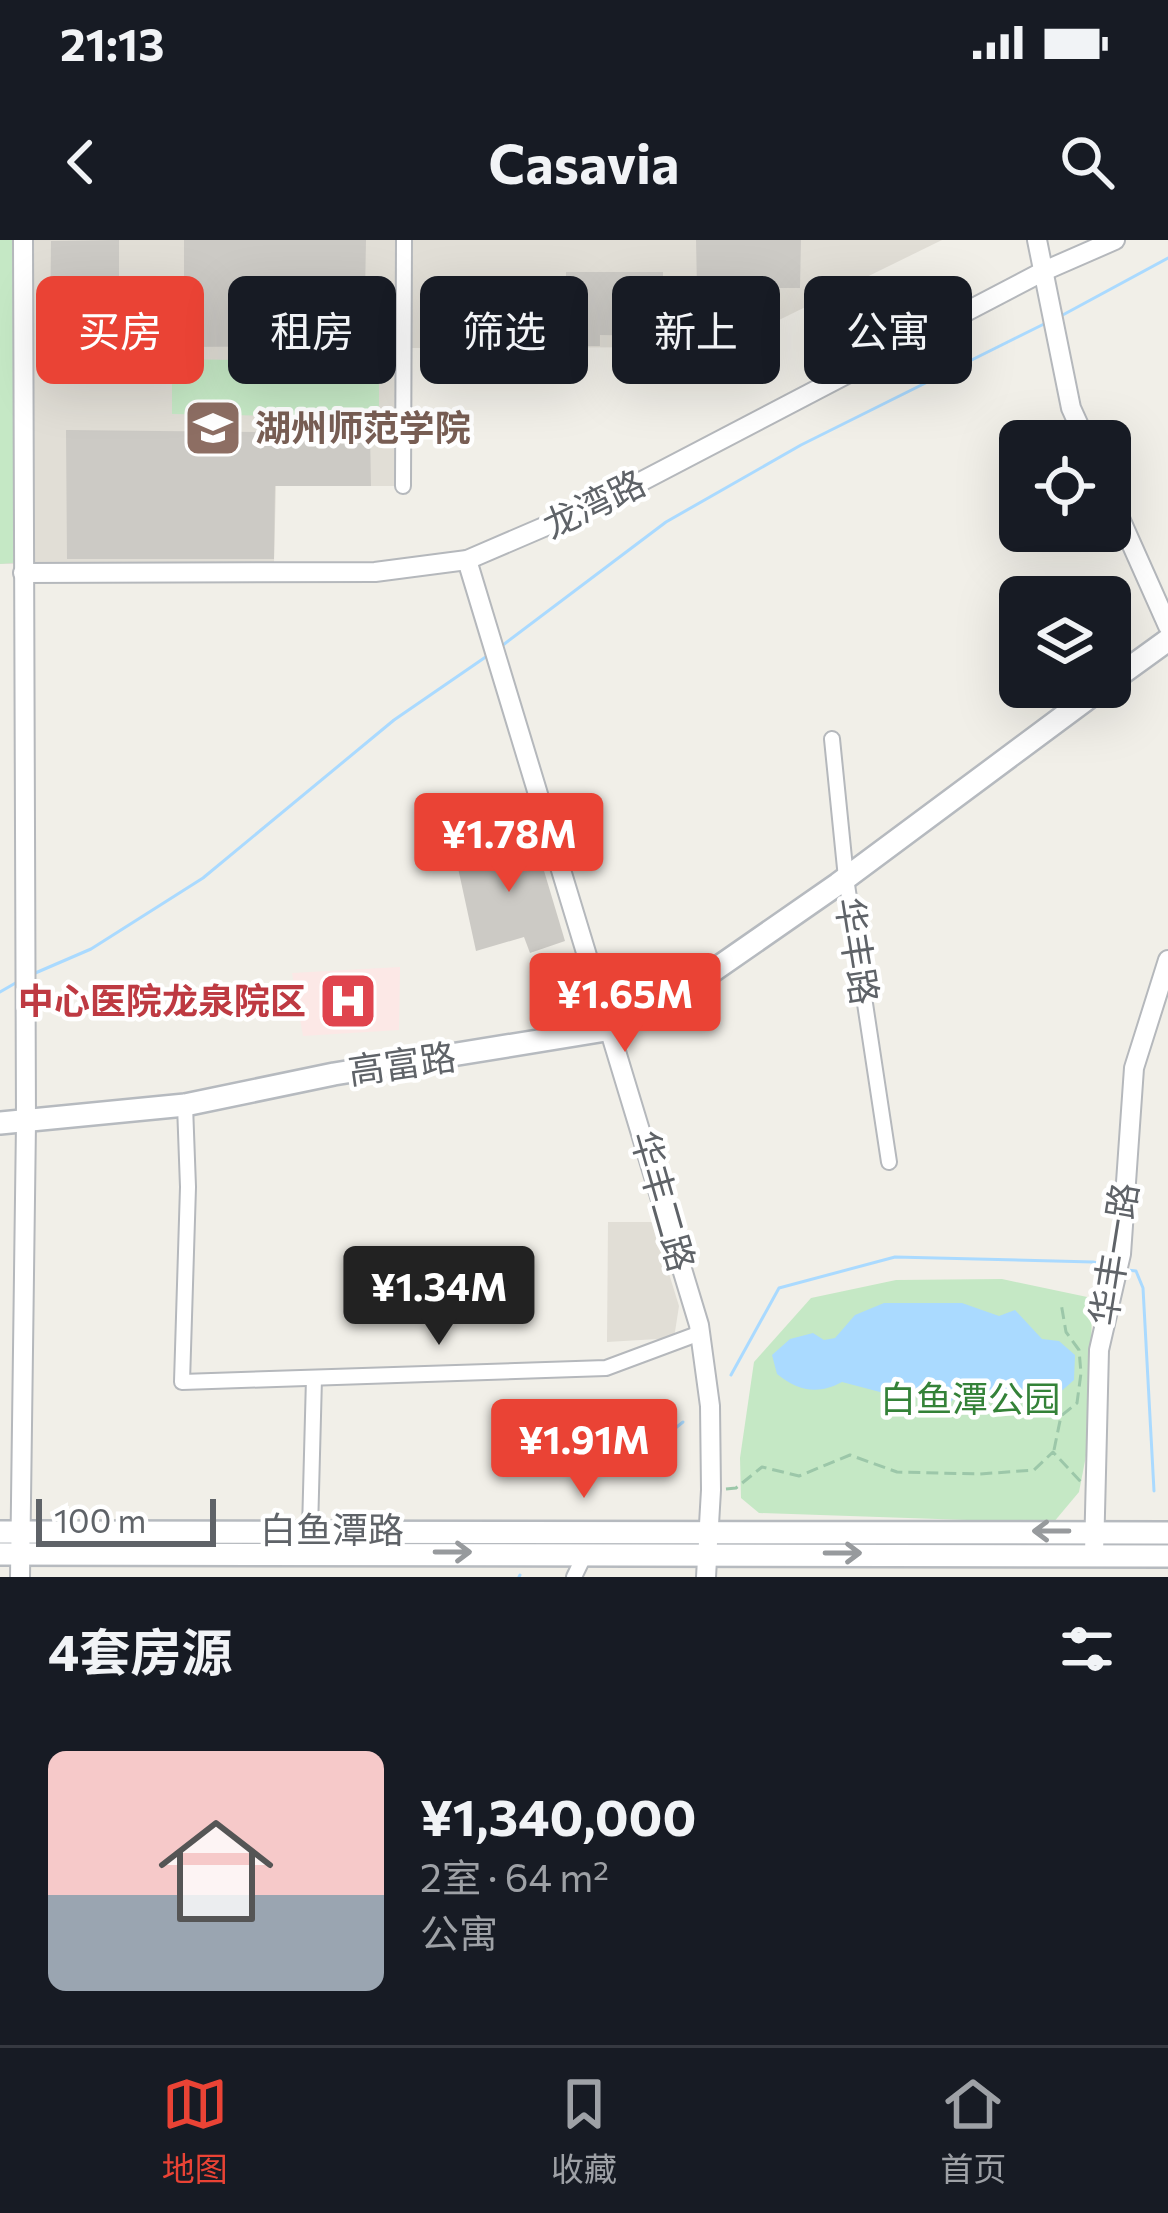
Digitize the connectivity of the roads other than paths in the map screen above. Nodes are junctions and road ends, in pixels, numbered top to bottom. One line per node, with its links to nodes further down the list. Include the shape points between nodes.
1 (23, 240): 10 (street)
2 (404, 240): 7 (street)
3 (1037, 240): 5 (street)
4 (1115, 240): 5 (street, 龙湾路)
5 (1045, 271): 6 (street); 9 (street, 龙湾路, via 602,502)
6 (1076, 420)
7 (403, 486)
8 (1131, 543): 11 (street)
9 (467, 560): 10 (street, 龙湾路, via 375,572); 18 (street, 华丰二路)
10 (22, 573): 21 (street)
11 (1168, 626)
12 (1168, 640): 13 (main road, 高富路)
13 (1131, 667)
14 (1076, 708): 16 (main road, 高富路)
15 (832, 739): 16 (street, 华丰路)
16 (846, 878): 18 (main road, 高富路, via 684,991); 22 (street, 华丰路)
17 (1168, 960): 30 (street, 华丰一路, via 1134,1068 1120,1254 1099,1350)
18 (612, 1029): 19 (main road, 高富路); 23 (street, 华丰二路)
19 (185, 1105): 21 (main road, 高富路); 24 (street, via 182,1382)
20 (0, 1123): 21 (main road, 高富路)
21 (26, 1123): 28 (street)
22 (889, 1162)
23 (700, 1333): 24 (street, via 606,1368); 27 (street, 华丰二路, via 710,1406)
24 (314, 1378): 25 (street)
25 (310, 1530): 27 (main road, 白鱼潭路); 28 (main road, 白鱼潭路)
26 (1168, 1533): 30 (main road, 白鱼潭路)
27 (706, 1541): 29 (main road, 白鱼潭路); 30 (main road, 白鱼潭路); 33 (street, 华丰二路)
28 (12, 1550): 29 (main road, 白鱼潭路, one-way to 29)
29 (586, 1552): 32 (street)
30 (1094, 1554): 31 (main road, 白鱼潭路)
31 (1168, 1556)
32 (574, 1577)
33 (706, 1577)

